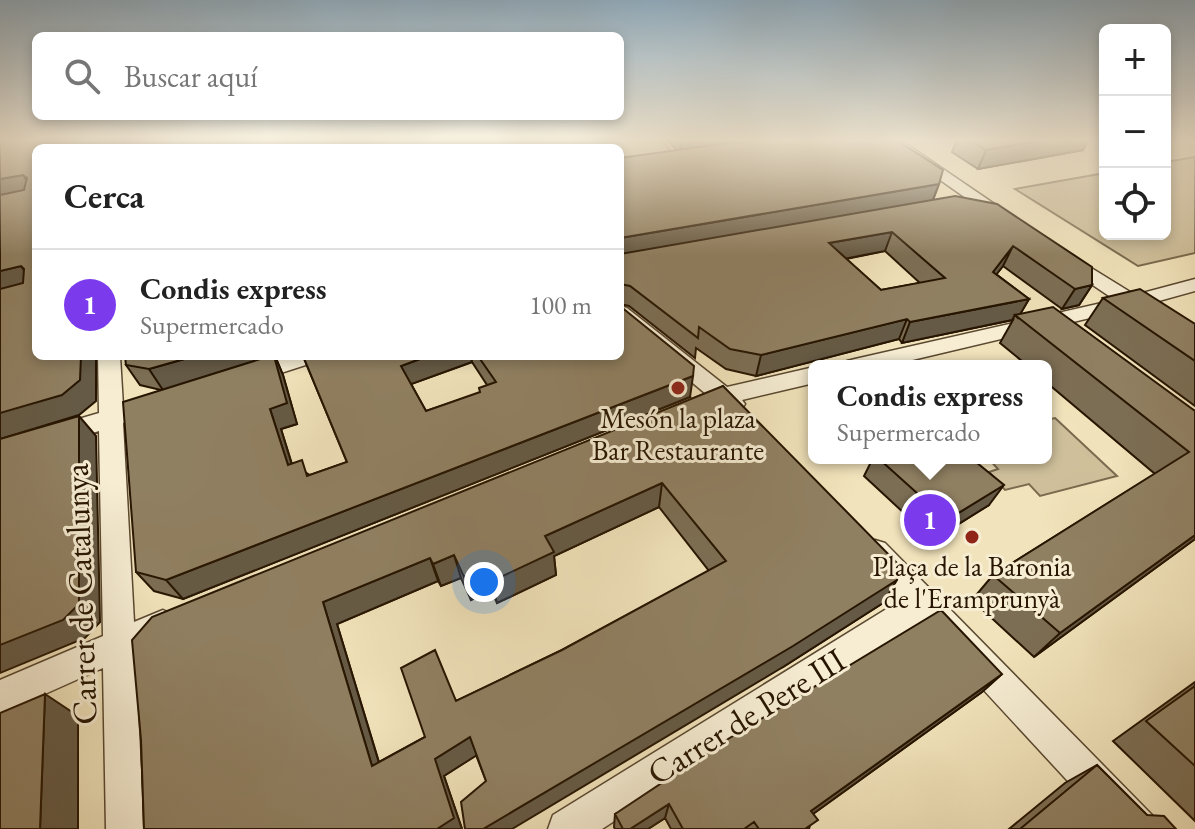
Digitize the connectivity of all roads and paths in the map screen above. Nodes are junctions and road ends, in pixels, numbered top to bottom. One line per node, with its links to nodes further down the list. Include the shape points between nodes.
1 (946, 178): 2 (street)
2 (981, 201): 3 (street); 4 (street)
3 (949, 207)
4 (1019, 226)
5 (1057, 252): 7 (street)
6 (1195, 285): 7 (street)
7 (1132, 302): 9 (street); 12 (street)
8 (624, 315): 15 (street)
9 (1195, 344)
10 (110, 360): 16 (street, Carrer de Catalunya)
11 (297, 360): 14 (street)
12 (881, 360)
13 (808, 376): 15 (street)
14 (225, 383)
15 (723, 396): 17 (street); 18 (street)
16 (125, 414): 19 (street); 23 (street, Carrer de Catalunya)
17 (679, 414)
18 (751, 422)
19 (0, 452)
20 (850, 526): 21 (street)
21 (924, 603): 26 (street, Carrer de Pere III); 27 (street)
22 (194, 613): 23 (street)
23 (120, 643): 24 (street); 25 (street, Carrer de Catalunya)
24 (0, 697)
25 (125, 829)
26 (567, 829)
27 (1138, 829)

